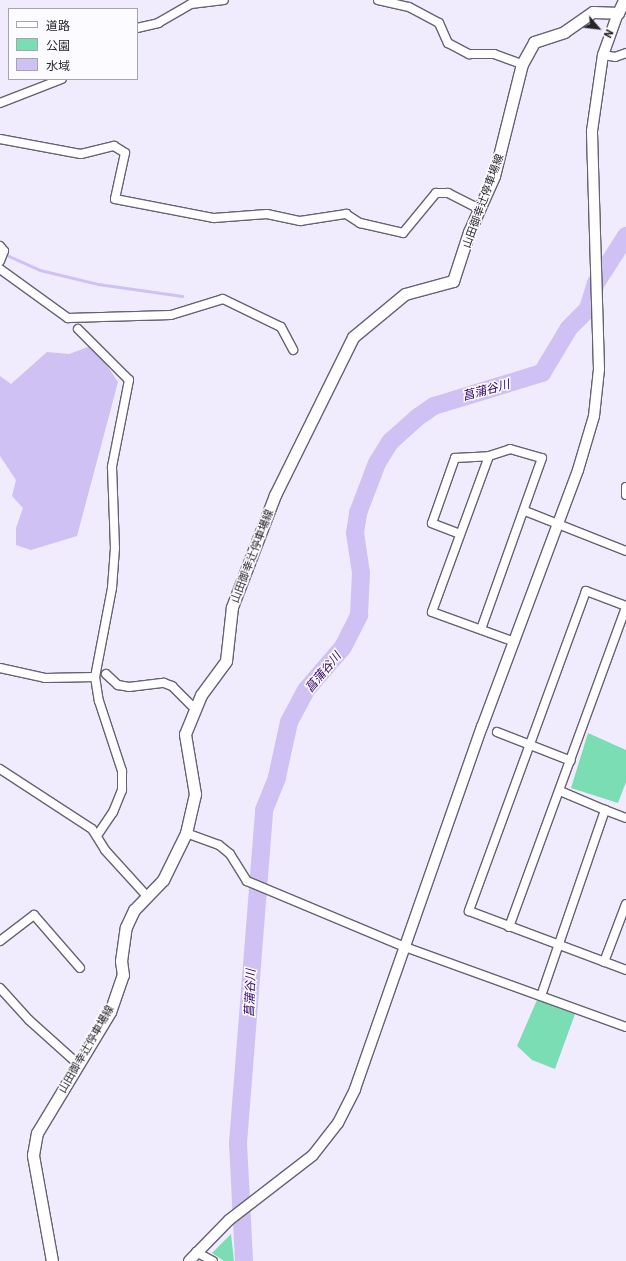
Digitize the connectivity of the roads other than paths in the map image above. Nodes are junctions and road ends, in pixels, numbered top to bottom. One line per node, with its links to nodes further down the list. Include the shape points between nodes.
1 (224, 0): 5 (street, via 191,4 158,23)
2 (378, 0): 8 (street, via 408,7 439,23 448,43 469,54 494,54)
3 (624, 0): 4 (main road)
4 (618, 13): 7 (street); 8 (main road, 山田御幸辻停車場線, via 593,12 564,32 534,42)
5 (138, 28)
6 (626, 53): 7 (street, via 616,57)
7 (603, 55): 22 (street, via 592,131 592,219 599,369 594,416)
8 (522, 64): 12 (main road, 山田御幸辻停車場線, via 494,176)
9 (59, 80): 10 (street)
10 (0, 103)
11 (0, 139): 12 (street, via 81,154 114,146 125,153 115,199 214,218 267,214 300,221 346,214 360,222 404,233 436,193 448,193)
12 (479, 209): 31 (main road, 山田御幸辻停車場線, via 453,281 405,294 353,337 272,502 232,607 226,661)
13 (0, 246): 14 (street, via 4,251)
14 (0, 261)
15 (0, 269): 17 (street, via 68,318 171,314 223,299 281,328)
16 (78, 329): 30 (street, via 129,380 112,467 113,575)
17 (293, 350)
18 (489, 456): 21 (street, via 510,448 542,458); 23 (street); 23 (street, via 455,458 432,523)
19 (626, 486): 20 (street)
20 (626, 495)
21 (525, 511): 22 (street); 26 (street)
22 (556, 524): 24 (street); 27 (street)
23 (460, 534): 26 (street, via 432,612)
24 (626, 551)
25 (626, 607): 33 (street, via 586,591); 34 (street)
26 (481, 629): 27 (street)
27 (515, 642): 46 (street)
28 (0, 668): 30 (street, via 45,678)
29 (106, 674): 31 (street, via 118,685 128,688 164,683 172,686)
30 (95, 677): 40 (street, via 99,701 122,771 122,790 113,812)
31 (194, 708): 39 (main road, 山田御幸辻停車場線, via 184,734 195,794)
32 (497, 732): 33 (street)
33 (531, 746): 34 (street); 43 (street, via 469,911)
34 (571, 761): 36 (street)
35 (0, 769): 40 (street, via 40,792)
36 (560, 790): 37 (street); 43 (street)
37 (605, 810): 38 (street); 45 (street)
38 (626, 818)
39 (186, 833): 41 (main road, 山田御幸辻停車場線, via 163,880); 46 (street, via 219,845 230,854 247,881)
40 (97, 836): 41 (street, via 105,850)
41 (146, 895): 53 (main road, 山田御幸辻停車場線, via 126,927 121,961 123,975 110,1012)
42 (626, 904): 47 (street)
43 (509, 927): 45 (street)
44 (0, 941): 48 (street, via 34,915)
45 (557, 945): 47 (street); 51 (street)
46 (405, 947): 51 (street); 54 (street, via 355,1089 338,1123 313,1155 229,1220)
47 (604, 962): 49 (street)
48 (80, 968)
49 (626, 970)
50 (0, 988): 53 (street, via 29,1020)
51 (541, 996): 52 (street)
52 (626, 1027)
53 (78, 1063): 55 (main road, 山田御幸辻停車場線, via 37,1133 34,1154)
54 (196, 1252): 56 (street); 57 (street)
55 (52, 1261)
56 (189, 1261)
57 (213, 1261)

